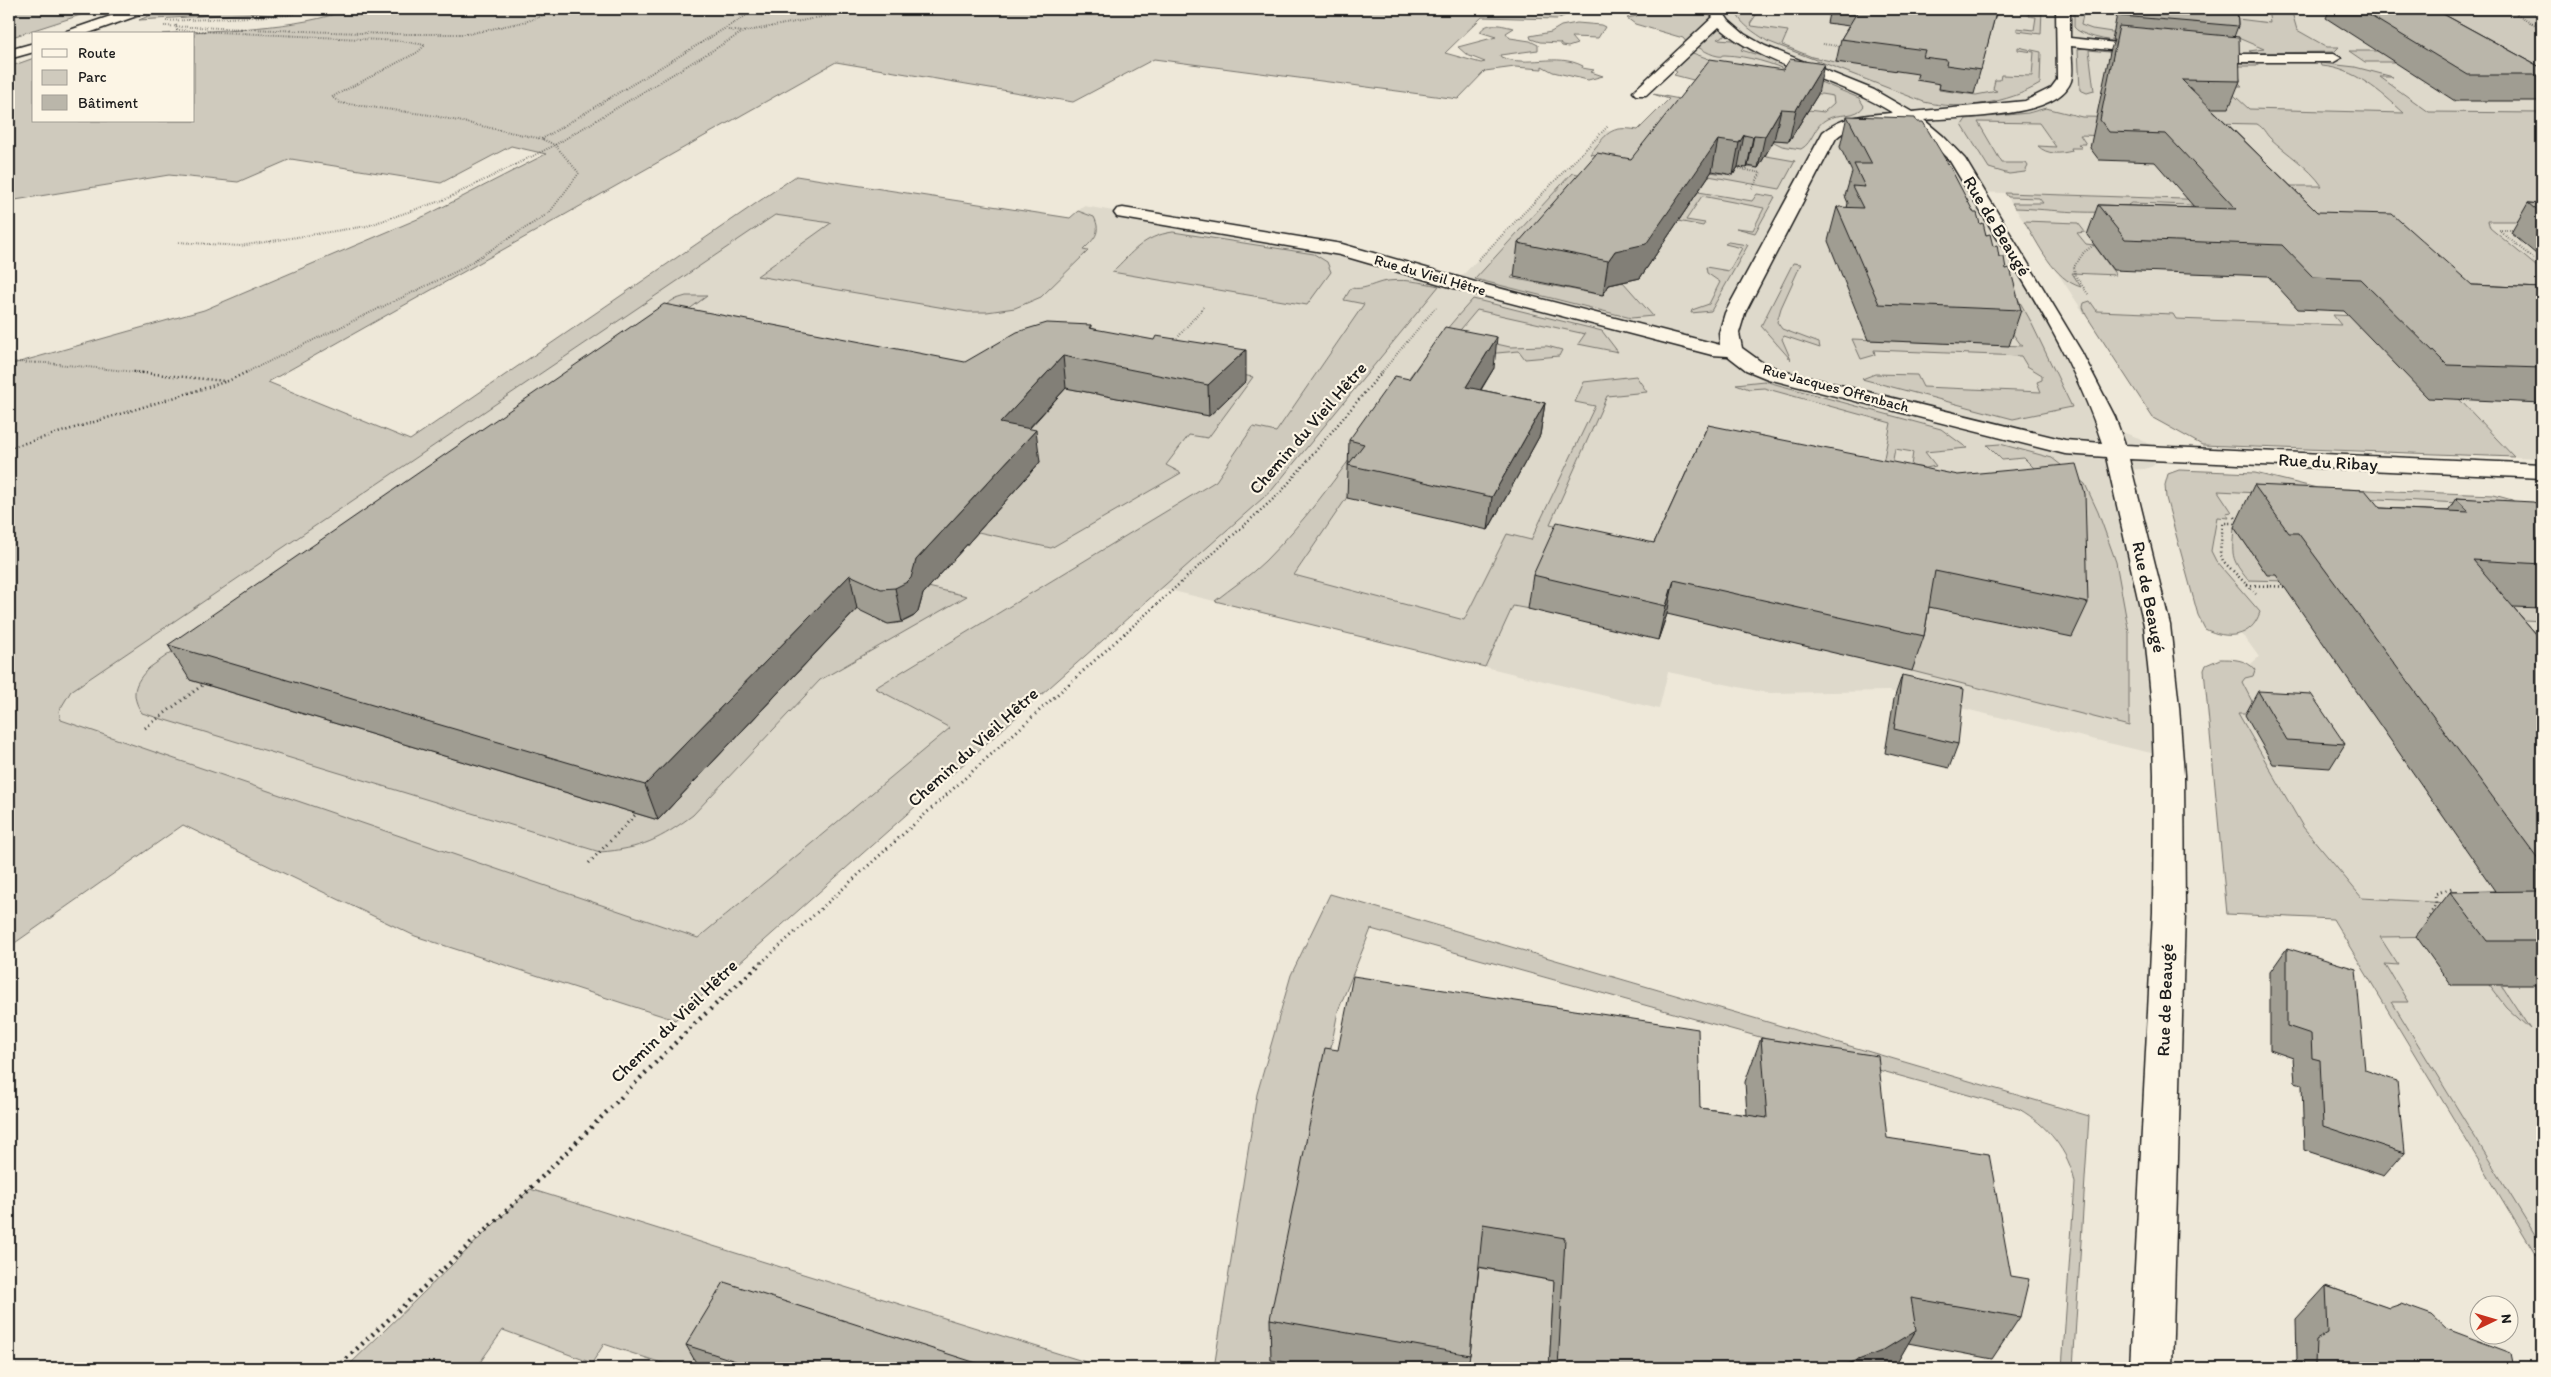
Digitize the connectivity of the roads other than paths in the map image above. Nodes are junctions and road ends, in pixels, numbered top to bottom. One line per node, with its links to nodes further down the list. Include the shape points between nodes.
1 (143, 9): 4 (street)
2 (2063, 9): 5 (street)
3 (1717, 14): 11 (street); 12 (street, Rue de Beaugé, via 1729,30 1752,45 1864,91)
4 (78, 32)
5 (2063, 41): 7 (street); 12 (street, via 2064,80 2057,91 2044,99 2028,105)
6 (32, 47): 9 (street)
7 (2167, 52)
8 (2188, 54): 10 (street, via 2237,58)
9 (9, 55)
10 (2334, 58)
11 (1641, 92)
12 (1910, 117): 14 (street, via 1856,121 1840,126 1829,135 1735,313 1729,337); 15 (street, Rue de Beaugé, via 1943,143 1957,159 2074,355 2104,419)
13 (1123, 213): 14 (street, Rue du Vieil Hêtre, via 1342,250 1719,351)
14 (1732, 350): 15 (street, Rue Jacques Offenbach, via 1757,368 1775,375 2048,443)
15 (2114, 451): 16 (street, Rue du Ribay); 17 (street, Rue de Beaugé, via 2140,550 2158,637 2167,729 2170,893)
16 (2542, 472)
17 (2151, 1368)

